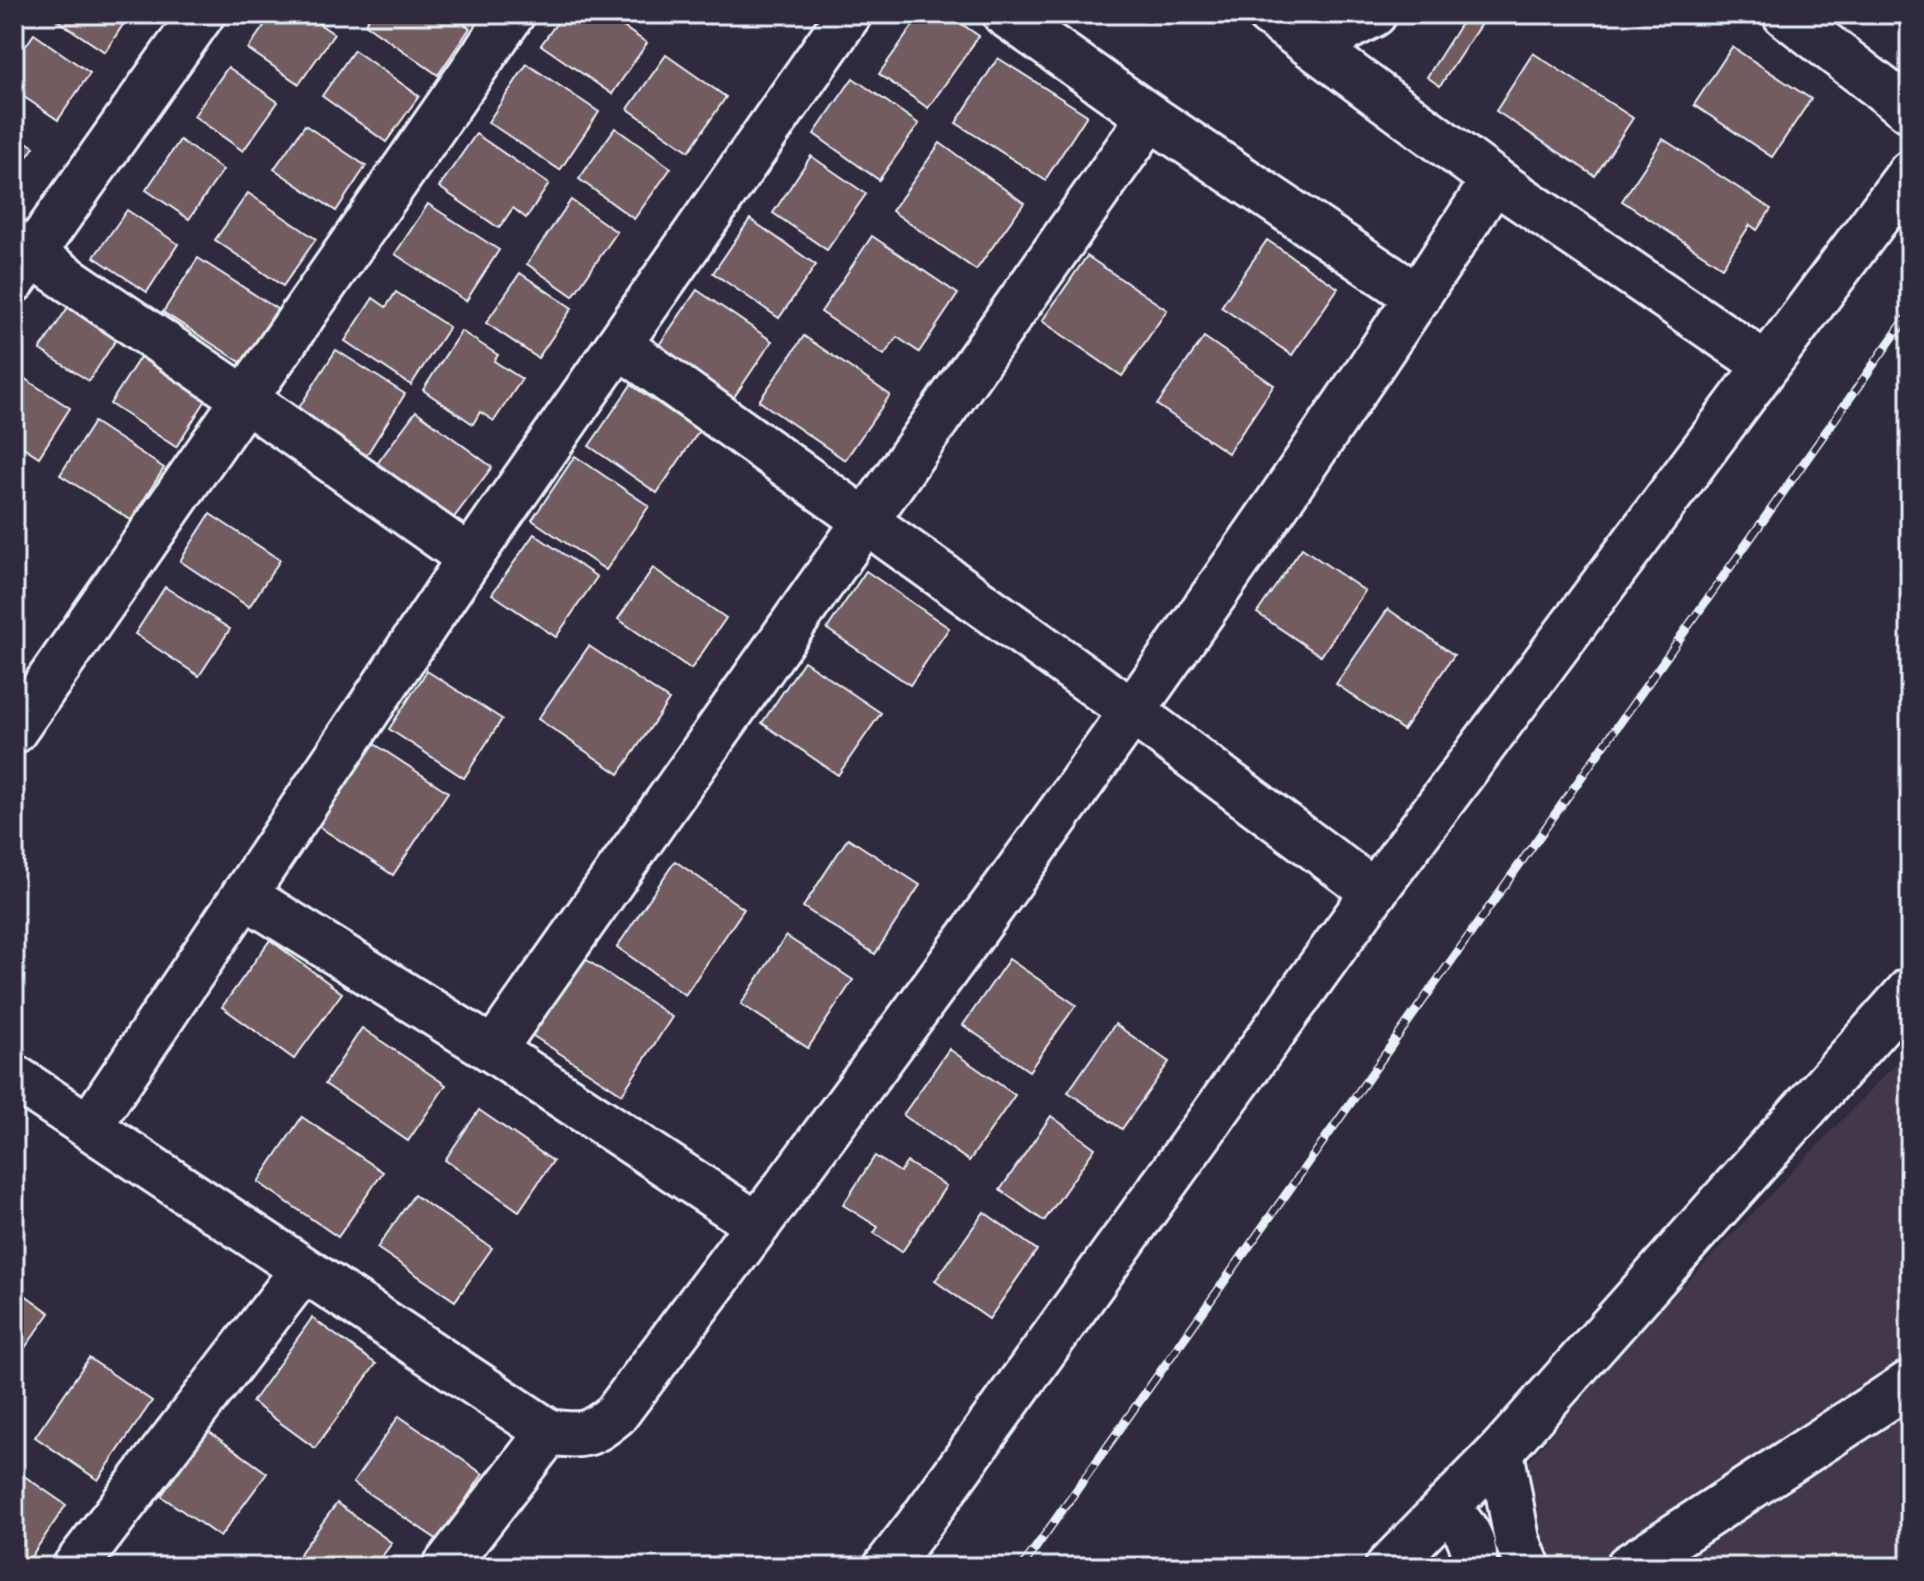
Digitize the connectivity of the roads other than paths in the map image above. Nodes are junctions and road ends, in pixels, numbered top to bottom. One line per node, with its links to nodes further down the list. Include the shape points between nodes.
1 (202, 14): 13 (street)
2 (512, 14): 17 (street)
3 (849, 14): 15 (street)
4 (1005, 14): 10 (street)
5 (1269, 14): 8 (street)
6 (1374, 14): 8 (street)
7 (1785, 14): 9 (street)
8 (1313, 46): 12 (street)
9 (1910, 110)
10 (1150, 117): 14 (street); 18 (street)
11 (1910, 173): 16 (street)
12 (1494, 180): 14 (street); 16 (street)
13 (20, 259): 17 (street)
14 (1418, 297): 20 (street)
15 (619, 345): 18 (street); 19 (street)
16 (1766, 365): 22 (street)
17 (245, 399): 19 (street); 21 (street)
18 (866, 519): 20 (street); 25 (street)
19 (470, 558): 23 (street)
20 (1133, 712): 22 (street); 28 (street)
21 (14, 731)
22 (1374, 892): 36 (street)
23 (244, 895): 25 (street); 27 (street)
24 (1910, 990): 32 (street)
25 (493, 1050): 28 (street)
26 (14, 1077): 27 (street)
27 (90, 1125): 29 (street)
28 (758, 1225): 31 (street, via 616,1414 580,1437)
29 (303, 1270): 31 (street); 34 (street)
30 (1910, 1383): 40 (street)
31 (549, 1432): 35 (street)
32 (1501, 1451): 33 (street); 39 (street, via 1517,1540)
33 (1446, 1508): 37 (street); 38 (street, via 1468,1530 1476,1549)
34 (75, 1567)
35 (445, 1567)
36 (886, 1567)
37 (1388, 1567)
38 (1474, 1567)
39 (1528, 1567)
40 (1628, 1567)

